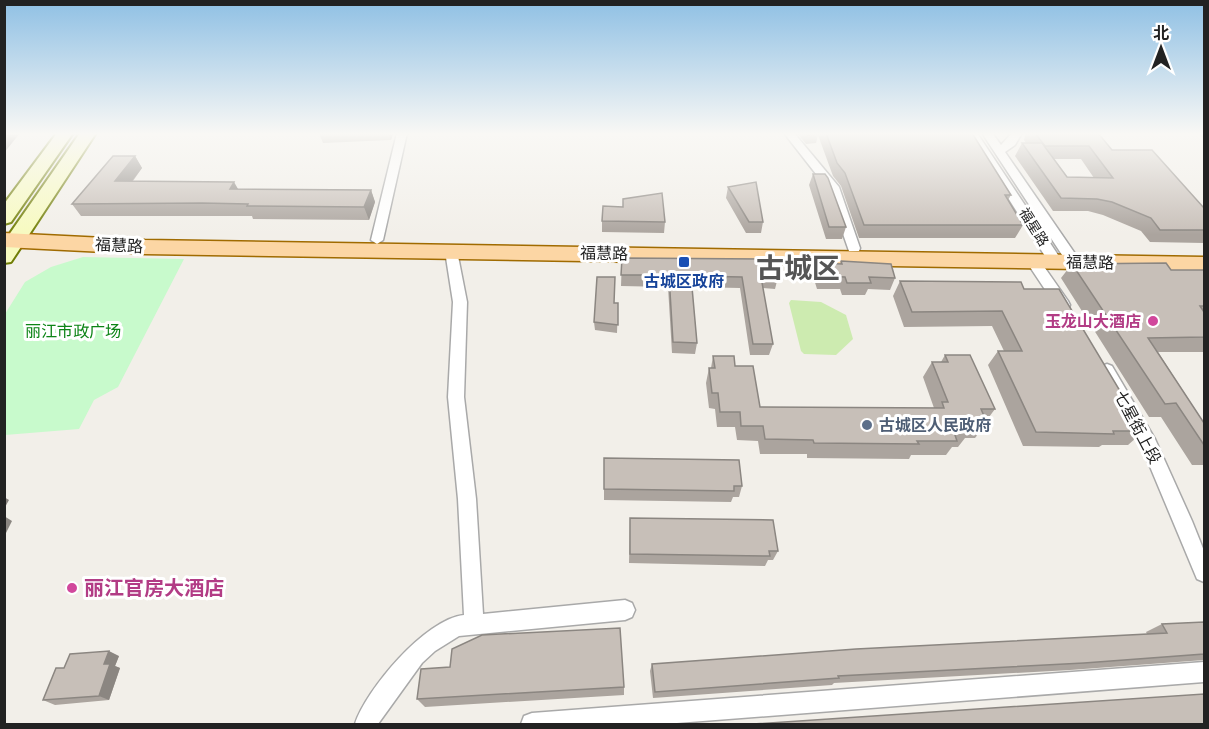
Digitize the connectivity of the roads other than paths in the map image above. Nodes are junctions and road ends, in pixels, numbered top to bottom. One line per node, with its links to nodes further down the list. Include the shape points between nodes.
1 (41, 167): 7 (main road)
2 (63, 167): 8 (main road)
3 (394, 167): 9 (street)
4 (815, 167): 10 (street, via 834,187)
5 (995, 167): 13 (street, 福星路)
6 (1008, 167): 13 (street, 福星路)
7 (4, 218)
8 (10, 240): 9 (main road, 福慧路); 11 (main road, 福慧路, via 145,247)
9 (377, 240): 10 (main road, 福慧路)
10 (854, 248): 13 (main road, 福慧路)
11 (451, 251): 13 (main road, 福慧路); 19 (street, via 460,302 456,397)
12 (1204, 254): 13 (main road, 福慧路)
13 (1055, 257): 14 (main road, 福慧路); 15 (street)
14 (1204, 264)
15 (1071, 317)
16 (1096, 354): 17 (street, 七星街上段, via 1137,418)
17 (1204, 573)
18 (625, 610): 19 (street)
19 (474, 625): 21 (street, via 457,626 424,645 405,665)
20 (1204, 672): 22 (street)
21 (366, 724)
22 (532, 724)

